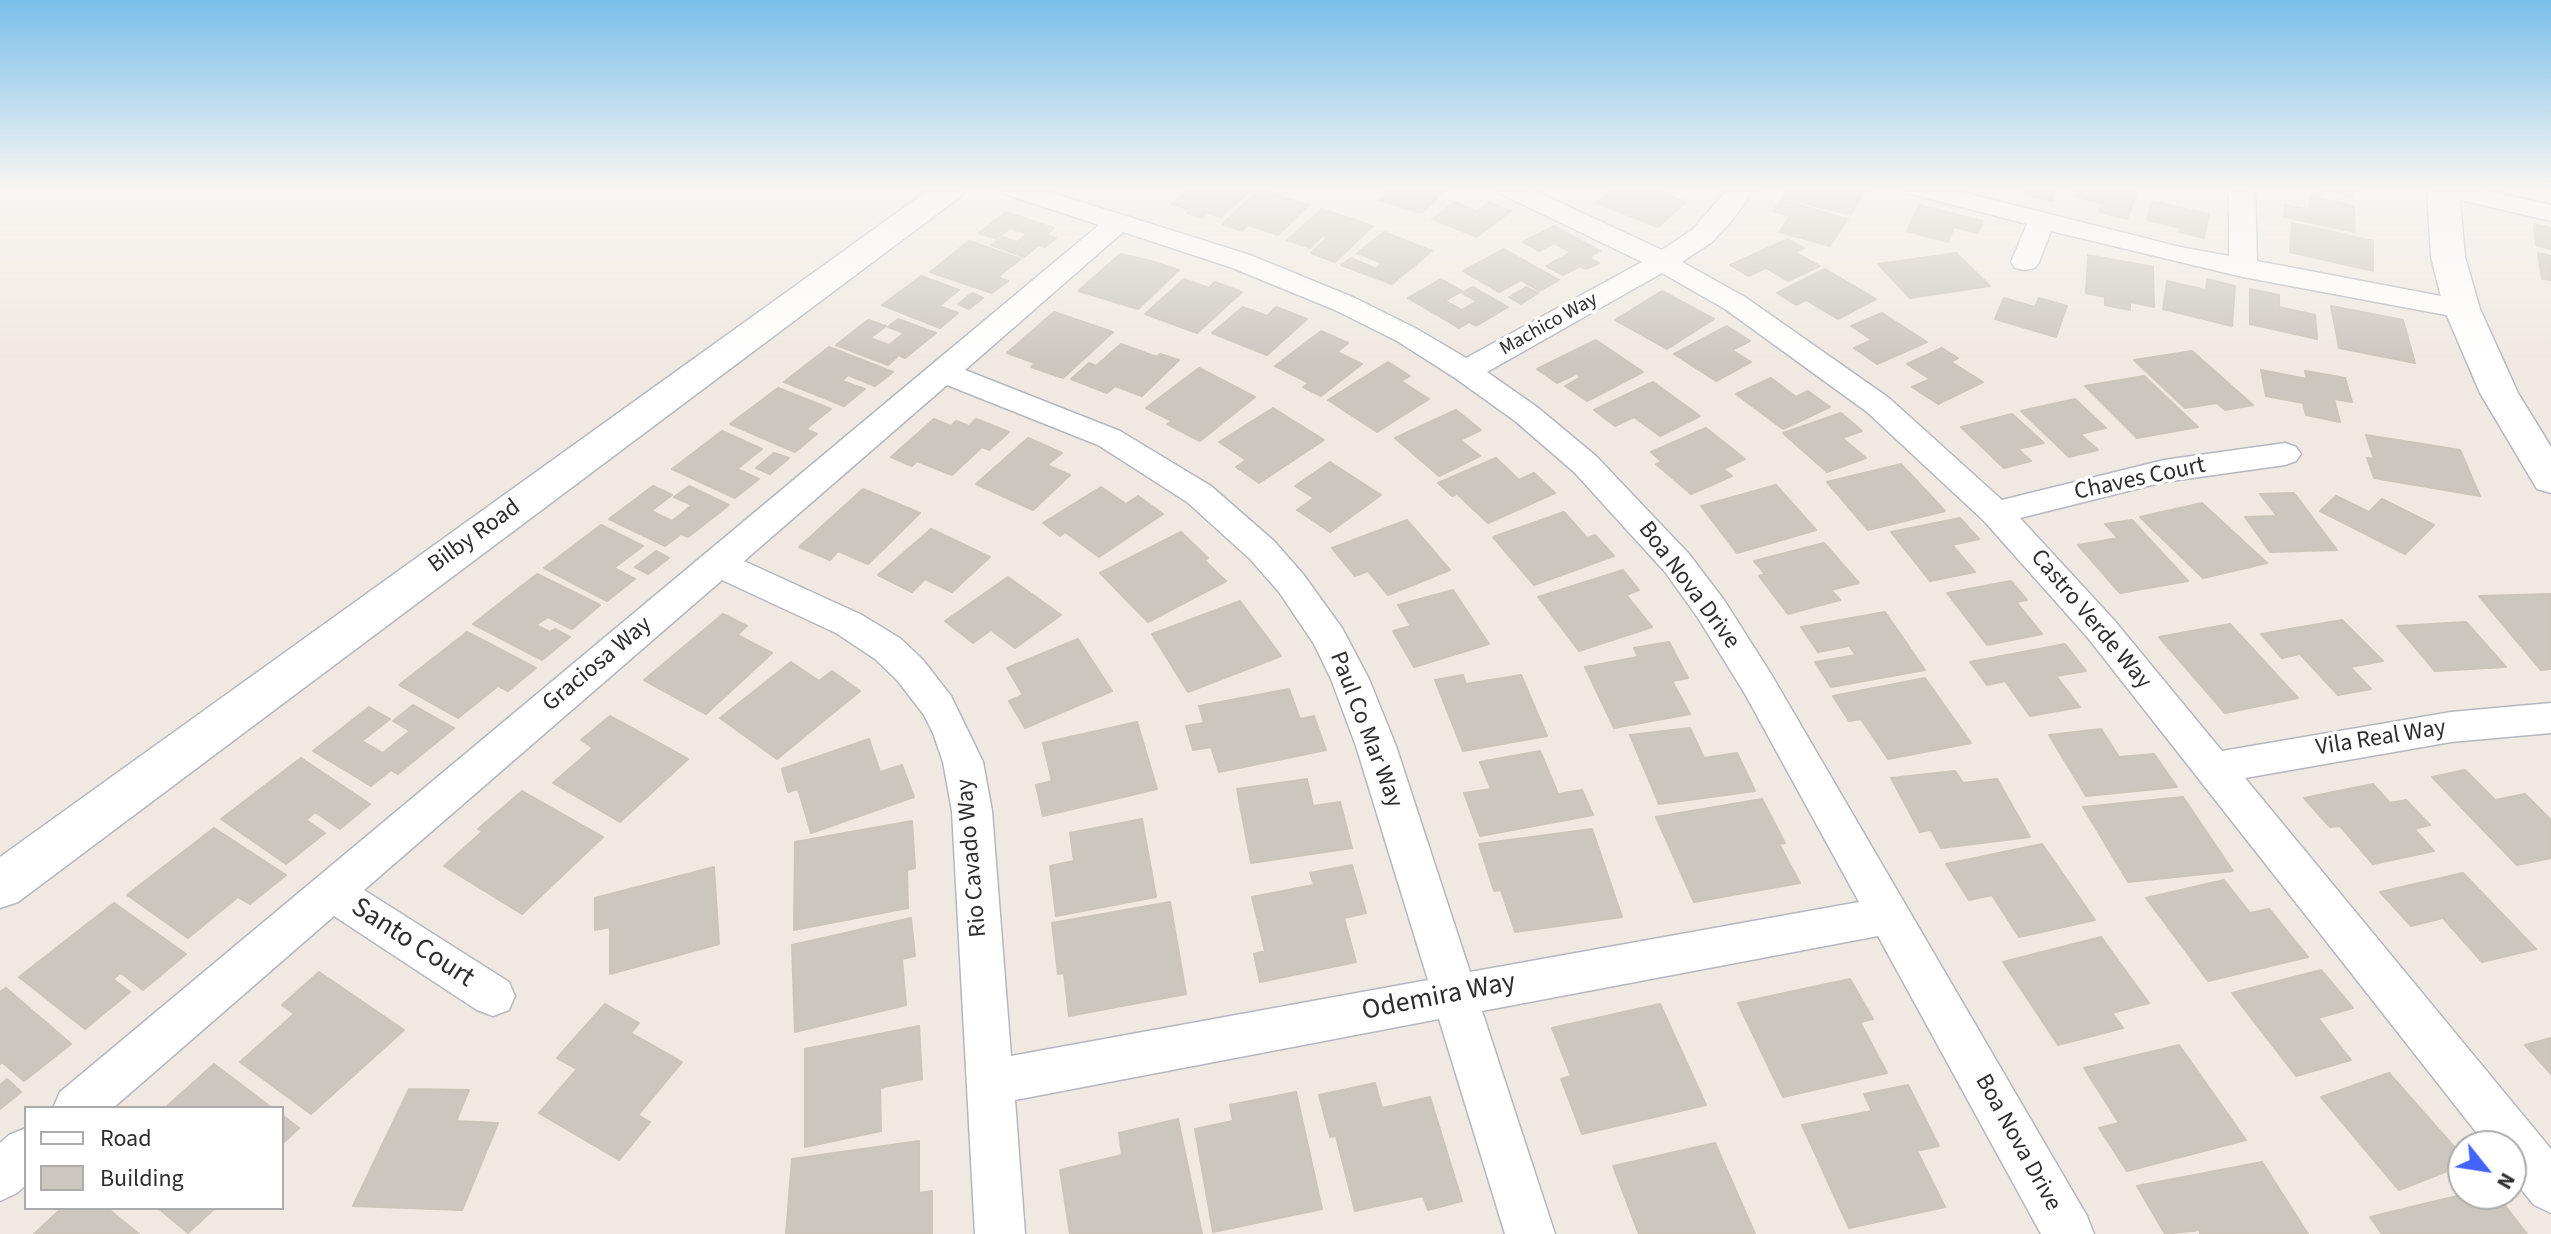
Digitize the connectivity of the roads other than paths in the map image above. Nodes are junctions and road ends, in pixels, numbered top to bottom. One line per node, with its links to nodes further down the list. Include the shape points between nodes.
1 (872, 247): 22 (main road, Bilby Road)
2 (1090, 247): 15 (street, Graciosa Way)
3 (1191, 247): 14 (street, Boa Nova Drive, via 1303,285 1407,335)
4 (1634, 247): 10 (street, Castro Verde Way)
5 (1685, 247): 10 (street, Machico Way)
6 (2031, 247): 11 (street)
7 (2151, 247): 12 (street)
8 (2243, 247): 12 (street)
9 (2447, 247): 13 (main road)
10 (1663, 261): 14 (street, Machico Way); 18 (street, Castro Verde Way, via 1806,351 1913,435)
11 (2025, 262)
12 (2243, 269): 13 (street)
13 (2462, 309): 17 (main road, via 2499,393)
14 (1466, 371): 24 (street, Boa Nova Drive, via 1585,464 1677,563 1758,684)
15 (943, 372): 19 (street, Graciosa Way); 26 (street, Paul Co Mar Way, via 1071,421 1146,458 1231,521 1291,583 1350,679)
16 (2285, 454): 18 (street, Chaves Court, via 2164,471)
17 (2551, 480)
18 (1996, 513): 21 (street, Castro Verde Way, via 2059,580)
19 (718, 563): 23 (street, Graciosa Way); 27 (street, Rio Cavado Way, via 849,624 888,649 938,706 963,762 972,811)
20 (2551, 718): 21 (street, Vila Real Way, via 2451,727)
21 (2213, 768): 31 (street, Castro Verde Way)
22 (0, 886)
23 (332, 892): 25 (street, Santo Court); 28 (street, Graciosa Way)
24 (1889, 915): 26 (street, Odemira Way); 34 (street, Boa Nova Drive)
25 (493, 996)
26 (1455, 996): 27 (street, Odemira Way); 33 (street, Paul Co Mar Way)
27 (990, 1082): 32 (street, Rio Cavado Way)
28 (79, 1106)
29 (24, 1154): 30 (street)
30 (0, 1176)
31 (2551, 1188)
32 (1000, 1234)
33 (1530, 1234)
34 (2069, 1234)

